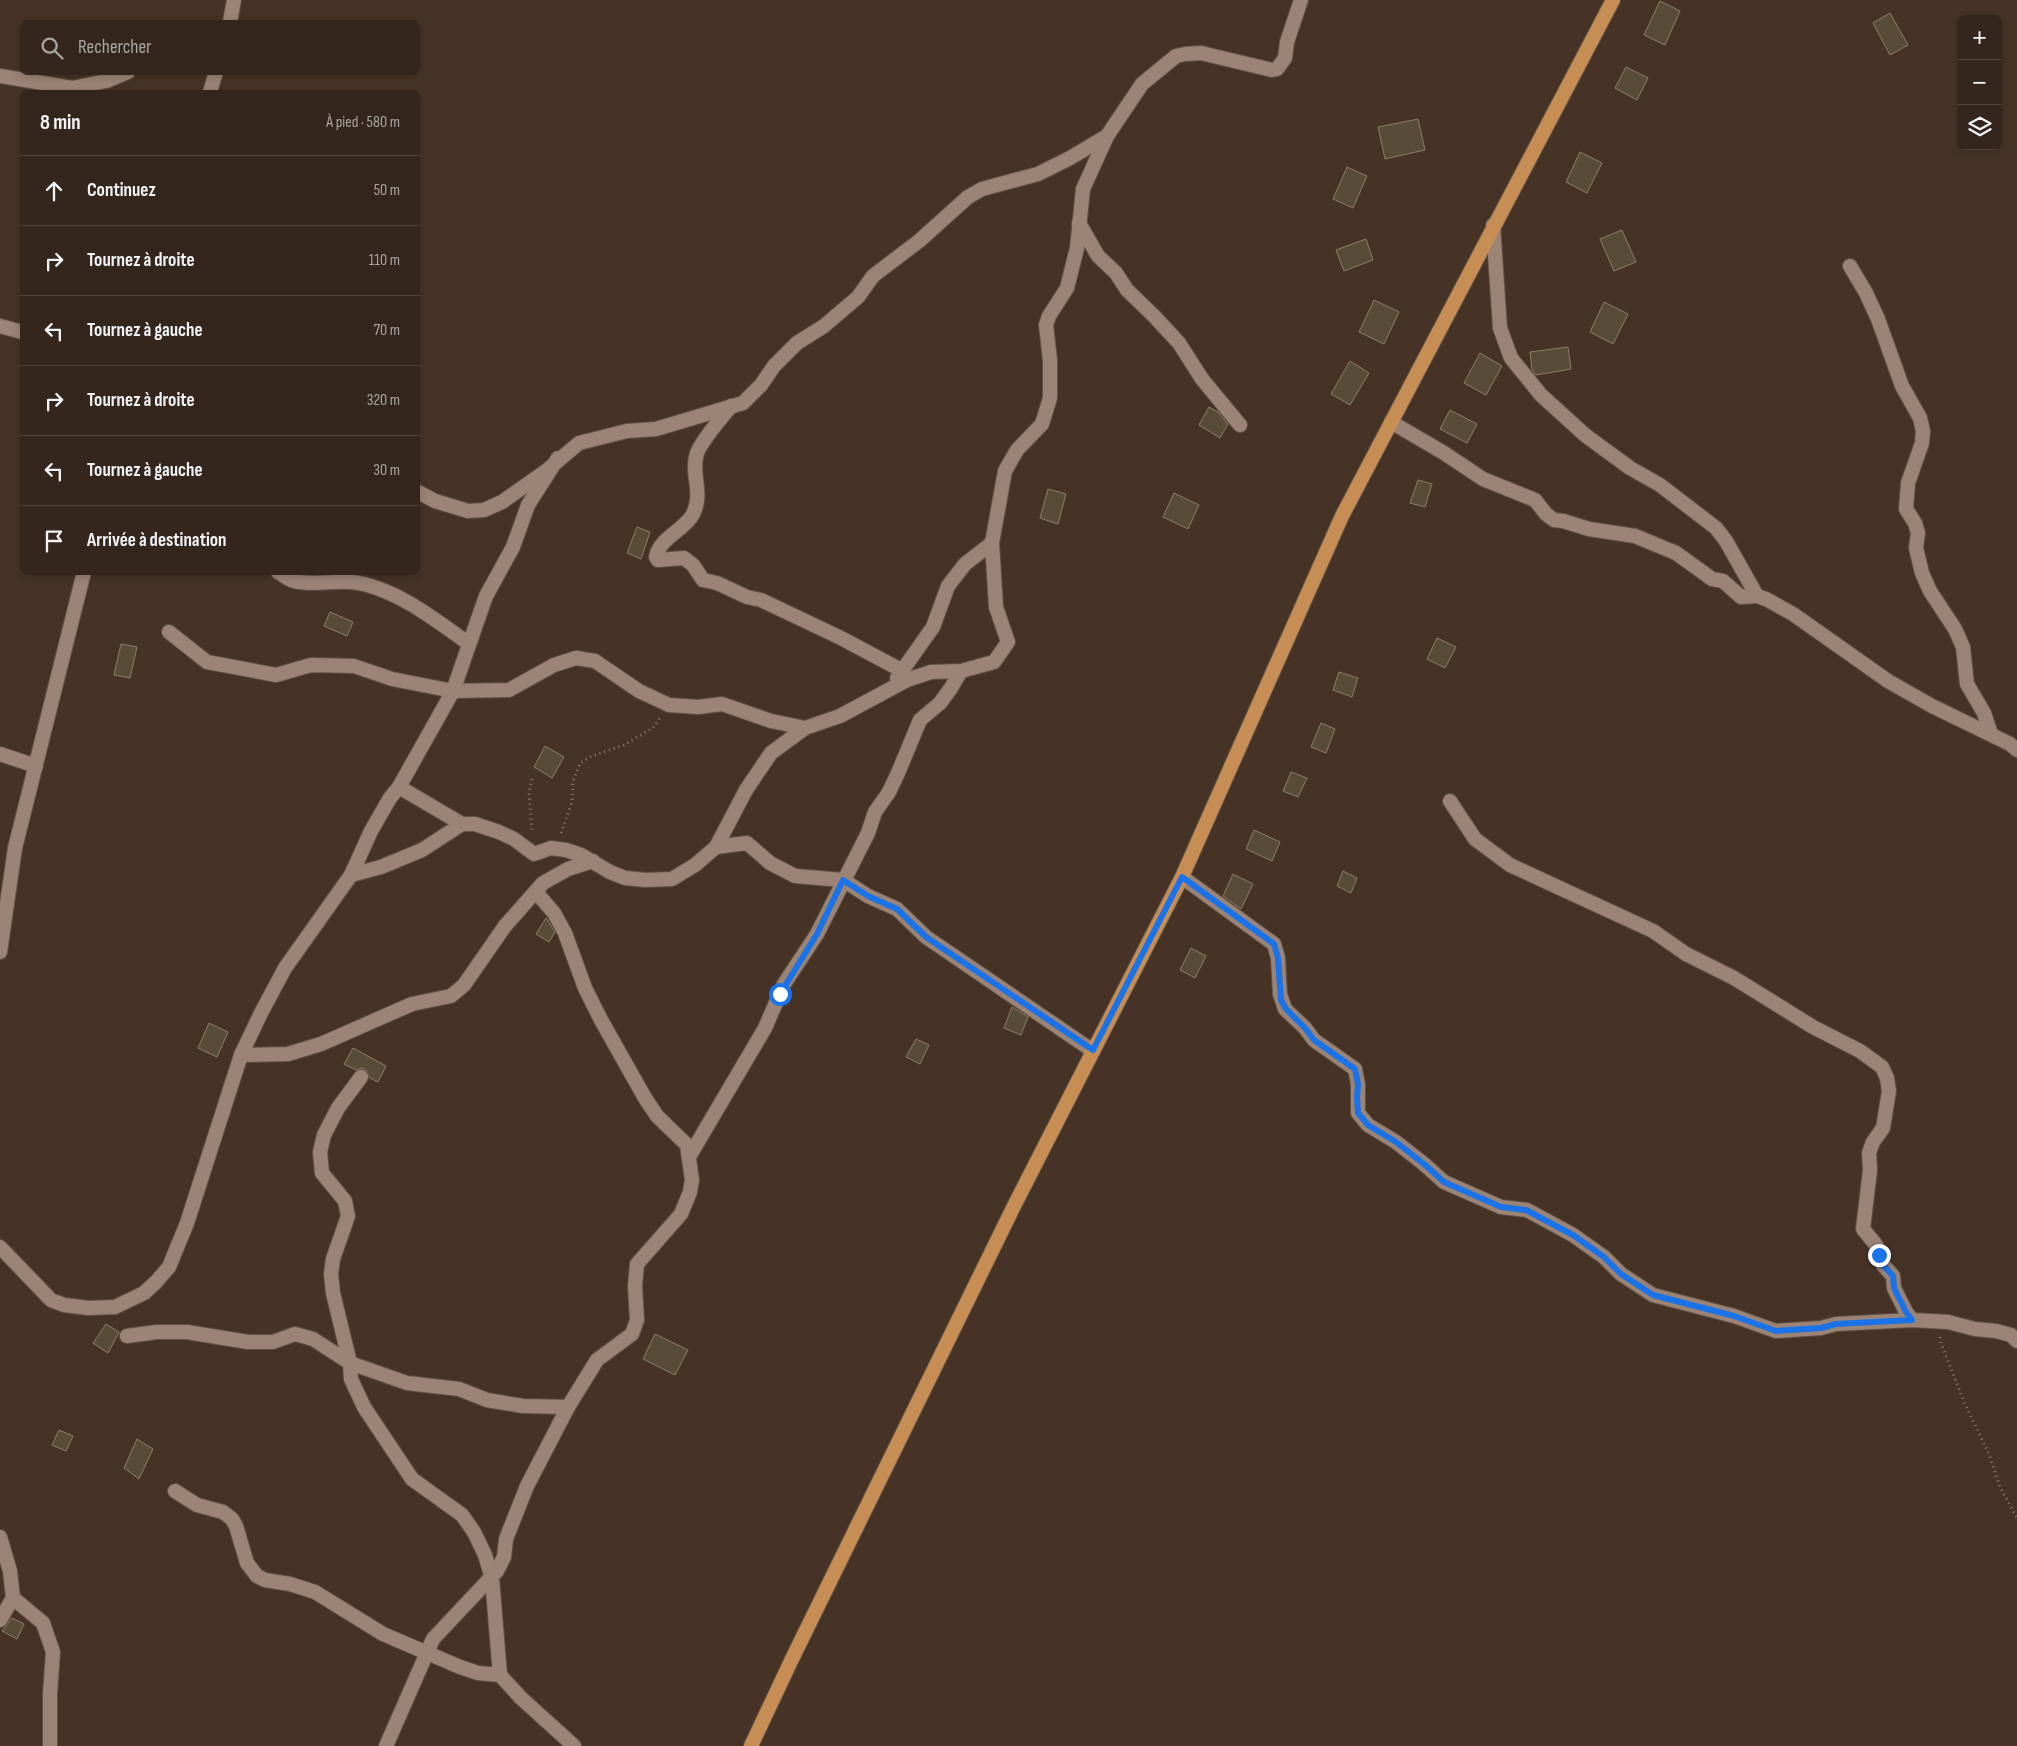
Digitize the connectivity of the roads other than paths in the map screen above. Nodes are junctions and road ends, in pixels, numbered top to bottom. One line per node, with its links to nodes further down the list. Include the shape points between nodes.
1 (234, 0): 4 (street)
2 (1301, 0): 9 (street, via 1285,58 1277,69 1201,54 1176,56 1142,84)
3 (1613, 0): 11 (main road)
4 (229, 20)
5 (121, 75): 7 (street, via 72,88)
6 (215, 75): 8 (street)
7 (0, 76)
8 (211, 90)
9 (1107, 136): 10 (street, via 1083,189); 15 (street, via 1038,174 982,189 968,197 920,241 873,276 858,297 824,326 797,343 743,402)
10 (1079, 223): 17 (street, via 1098,256 1178,343 1202,380); 20 (street, via 1077,248 1067,288 1046,325 1050,398 1042,424 1017,450 1005,471)
11 (1494, 225): 16 (main road); 23 (street, via 1500,328 1511,358 1541,395 1585,435 1716,528)
12 (1850, 266): 31 (street, via 1866,293 1902,386 1920,418 1922,443 1908,484 1906,510 1918,534 1916,548 1922,572 1963,647 1967,684 1984,713)
13 (0, 326): 14 (street)
14 (20, 331)
15 (731, 406): 18 (street, via 656,430 626,431 579,443); 26 (street, via 697,454 699,497 692,515 658,549 656,557 658,560 684,558 703,580 761,600)
16 (1391, 422): 23 (street, via 1483,479 1534,500 1554,520 1635,536 1676,553 1712,579 1724,581 1741,597); 41 (main road, via 1342,516)
17 (1240, 424)
18 (558, 458): 19 (street, via 546,471 502,502 484,510 468,512); 25 (street, via 528,505 513,547 486,596)
19 (420, 493)
20 (992, 543): 26 (street, via 966,564 948,586 933,627); 27 (street, via 996,607 1008,642 994,662)
21 (83, 575): 34 (street)
22 (283, 575): 25 (street, via 293,581 353,582 391,593)
23 (1757, 596): 31 (street, via 1792,614 1888,681)
24 (169, 632): 29 (street, via 207,662 276,675 311,665 354,666 392,679)
25 (470, 644): 29 (street)
26 (901, 670): 28 (street)
27 (961, 671): 28 (street, via 930,672); 42 (street, via 940,703 920,720 889,792 875,812 868,833)
28 (892, 687): 30 (street, via 840,716)
29 (453, 691): 30 (street, via 510,690 554,664 576,658 595,661 638,691 669,706 722,704); 35 (street)
30 (805, 728): 38 (street, via 771,753 746,790)
31 (1991, 734): 32 (street)
32 (2017, 750)
33 (0, 754): 34 (street)
34 (36, 766): 44 (street, via 15,848)
35 (399, 787): 37 (street); 40 (street, via 390,798)
36 (1450, 801): 50 (street, via 1475,839 1510,865 1653,931 1686,954 1734,978 1882,1067 1889,1091 1883,1128 1869,1153 1863,1228 1876,1245 1883,1265 1893,1276 1894,1288)
37 (462, 824): 39 (street, via 475,824 499,832 534,854 551,848); 40 (street, via 422,850)
38 (716, 847): 39 (street, via 695,866 672,879 625,878); 42 (street, via 747,843 770,863 795,876)
39 (593, 861): 43 (street, via 568,868 543,883)
40 (351, 875): 46 (street, via 285,968)
41 (1182, 877): 45 (main road); 50 (street, via 1274,944 1281,1000 1314,1040 1355,1069 1358,1113 1363,1121 1396,1142 1444,1182 1501,1207 1526,1210 1573,1235 1653,1295 1734,1316 1776,1331)
42 (843, 880): 45 (street, via 897,909 926,937); 48 (street, via 817,934 784,984 765,1028)
43 (536, 892): 46 (street, via 505,926 464,985 452,996 412,1004 321,1044 288,1054); 48 (street, via 554,913 565,933 585,988 623,1060 657,1116 687,1145)
44 (0, 952)
45 (1093, 1050): 65 (main road)
46 (241, 1055): 49 (street, via 187,1223 169,1267 144,1292 115,1307 64,1305 51,1300)
47 (361, 1077): 53 (street, via 338,1108 324,1135 320,1152 322,1173 345,1201 348,1216 331,1274)
48 (689, 1157): 54 (street, via 692,1180 682,1214 637,1264 637,1320 632,1334 597,1360)
49 (0, 1247)
50 (1912, 1320): 52 (street, via 1996,1331 2011,1335)
51 (127, 1336): 53 (street, via 187,1332 248,1342 273,1342 295,1334 313,1339)
52 (2017, 1341)
53 (350, 1363): 54 (street, via 407,1383 459,1389 487,1400 523,1406); 57 (street, via 351,1379 364,1407 412,1480 462,1515 485,1555)
54 (568, 1407): 57 (street, via 527,1486 506,1539 504,1557)
55 (175, 1491): 60 (street, via 197,1505 232,1518 247,1563 257,1576 315,1592 383,1634)
56 (0, 1537): 58 (street, via 10,1571)
57 (492, 1578): 60 (street, via 442,1628); 61 (street)
58 (13, 1598): 59 (street); 62 (street, via 43,1623 53,1652)
59 (0, 1620)
60 (428, 1653): 61 (street, via 460,1668); 63 (street)
61 (500, 1675): 64 (street)
62 (50, 1746)
63 (386, 1746)
64 (574, 1746)
65 (751, 1746)

